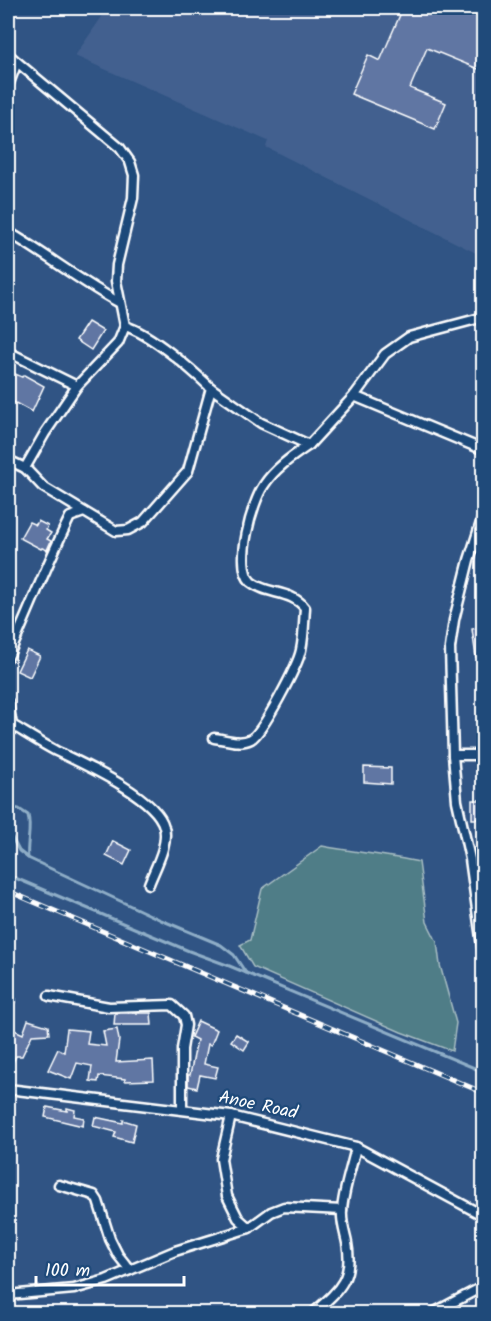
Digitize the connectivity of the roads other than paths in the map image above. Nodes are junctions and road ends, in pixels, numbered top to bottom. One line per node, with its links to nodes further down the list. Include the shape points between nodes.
1 (8, 54): 2 (street)
2 (17, 62): 3 (street); 5 (street, via 120,148 130,162 134,198 117,265)
3 (8, 86)
4 (8, 232): 5 (street)
5 (120, 303): 7 (street)
6 (483, 317): 11 (street, via 409,337 384,354)
7 (125, 326): 9 (street, via 118,343); 10 (street, via 151,339)
8 (8, 352): 9 (street)
9 (77, 386): 15 (street)
10 (211, 388): 12 (street, via 261,423); 16 (street, via 188,471 143,522 116,531)
11 (354, 396): 12 (street); 13 (street)
12 (309, 445): 21 (street, via 287,460 265,483 255,500 244,555 251,582 300,601 304,608 301,651 286,685 252,739 240,742)
13 (483, 450)
14 (8, 460): 15 (street)
15 (25, 468): 16 (street, via 43,487)
16 (84, 512): 18 (street, via 70,517)
17 (483, 513): 22 (street, via 450,648)
18 (8, 657)
19 (8, 702): 20 (street)
20 (10, 724): 24 (street, via 113,780 141,798 160,817 165,838)
21 (214, 738)
22 (453, 755): 23 (street); 25 (street)
23 (483, 755)
24 (149, 884)
25 (483, 960)
26 (49, 996): 28 (street, via 109,1007 172,1005 180,1010 186,1025)
27 (8, 1089): 28 (street, Anoe Road)
28 (182, 1108): 29 (street, Anoe Road)
29 (231, 1116): 30 (street, Anoe Road); 34 (street, via 221,1159 226,1196 238,1218)
30 (356, 1147): 32 (street); 33 (street, Anoe Road)
31 (59, 1185): 35 (street, via 94,1195 110,1239)
32 (342, 1210): 34 (street, via 284,1207); 38 (street, via 350,1261 348,1273 333,1295)
33 (483, 1216)
34 (249, 1228): 35 (street)
35 (130, 1270): 37 (street, via 74,1289)
36 (483, 1286): 39 (street)
37 (8, 1294)
38 (312, 1314)
39 (431, 1314)

